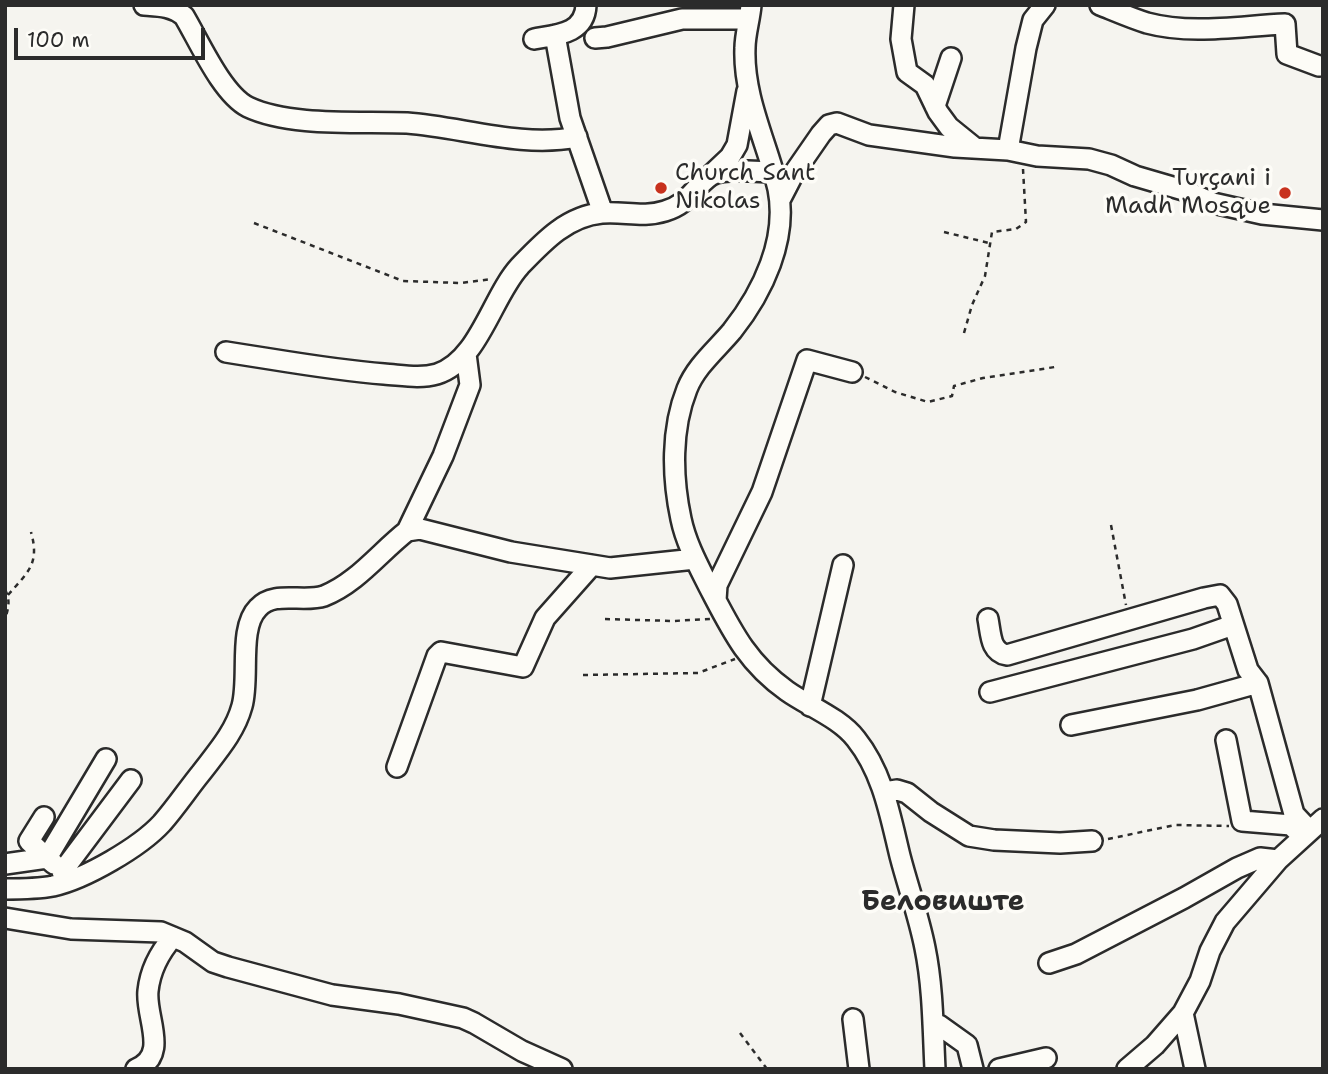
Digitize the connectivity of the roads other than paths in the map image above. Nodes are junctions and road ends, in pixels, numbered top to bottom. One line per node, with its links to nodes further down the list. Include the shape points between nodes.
1 (144, 5): 14 (street, via 168,7 184,16 222,80 249,108 314,120 410,124 529,138)
2 (586, 5): 7 (street, via 580,24)
3 (904, 5): 13 (street, via 901,39 906,72 925,85)
4 (1100, 5): 11 (street, via 1146,23 1179,28 1285,24 1287,54)
5 (1034, 8): 16 (street)
6 (750, 12): 8 (street, via 682,19); 12 (street, via 745,47)
7 (555, 35): 9 (street); 14 (street, via 563,90)
8 (595, 38)
9 (534, 39)
10 (951, 58): 13 (street)
11 (1319, 66)
12 (748, 84): 17 (street); 18 (street, via 737,145)
13 (935, 106): 15 (street, via 949,127)
14 (577, 137): 20 (street)
15 (975, 148): 16 (street); 19 (street, via 869,135 837,123 829,125)
16 (1013, 151): 21 (street, via 1089,159 1213,203 1262,215)
17 (773, 172): 18 (street); 19 (street)
18 (712, 174): 20 (street, via 673,208 642,216)
19 (780, 200): 26 (street, via 779,236 762,283 694,377 682,405 675,450 676,490 683,529)
20 (603, 213): 23 (street, via 565,224 517,269)
21 (1323, 220)
22 (226, 352): 23 (street, via 351,371 420,376 450,368)
23 (466, 354): 25 (street, via 470,385)
24 (852, 372): 29 (street, via 807,360 762,492 717,585)
25 (407, 531): 27 (street, via 420,529 511,552); 46 (street, via 346,584 323,596 278,598 259,606 248,628 243,703 227,739 161,824 136,845 103,865)
26 (695, 559): 27 (street, via 610,568); 29 (street)
27 (592, 565): 38 (street, via 545,618 523,667 449,653 437,656)
28 (842, 565): 34 (street)
29 (720, 609): 34 (street, via 747,654 766,675)
30 (988, 619): 31 (street, via 994,649 1007,656 1220,595)
31 (1233, 625): 32 (street, via 1248,670); 33 (street)
32 (1258, 683): 35 (street); 42 (street, via 1294,814)
33 (990, 692)
34 (810, 706): 40 (street, via 855,737)
35 (1071, 725)
36 (1226, 740): 42 (street, via 1242,821)
37 (106, 759): 46 (street)
38 (397, 767)
39 (131, 780): 46 (street)
40 (884, 792): 43 (street, via 907,793 969,836); 53 (street, via 926,950)
41 (44, 817): 46 (street, via 29,841)
42 (1314, 828): 44 (street)
43 (1092, 841)
44 (1278, 860): 50 (street, via 1260,858 1237,868 1076,954); 51 (street, via 1225,922)
45 (5, 864): 46 (street)
46 (58, 871): 47 (street, via 24,890)
47 (5, 889)
48 (5, 918): 49 (street, via 71,929 161,932)
49 (173, 937): 55 (street, via 149,979 147,1003 154,1051 149,1062); 56 (street, via 228,967 332,995 463,1018)
50 (1049, 963)
51 (1183, 1013): 61 (street); 62 (street)
52 (853, 1019): 57 (street)
53 (933, 1024): 58 (street); 59 (street, via 967,1045)
54 (1045, 1058): 60 (street)
55 (136, 1069)
56 (562, 1069)
57 (859, 1069)
58 (935, 1069)
59 (973, 1069)
60 (999, 1069)
61 (1127, 1069)
62 (1195, 1069)

